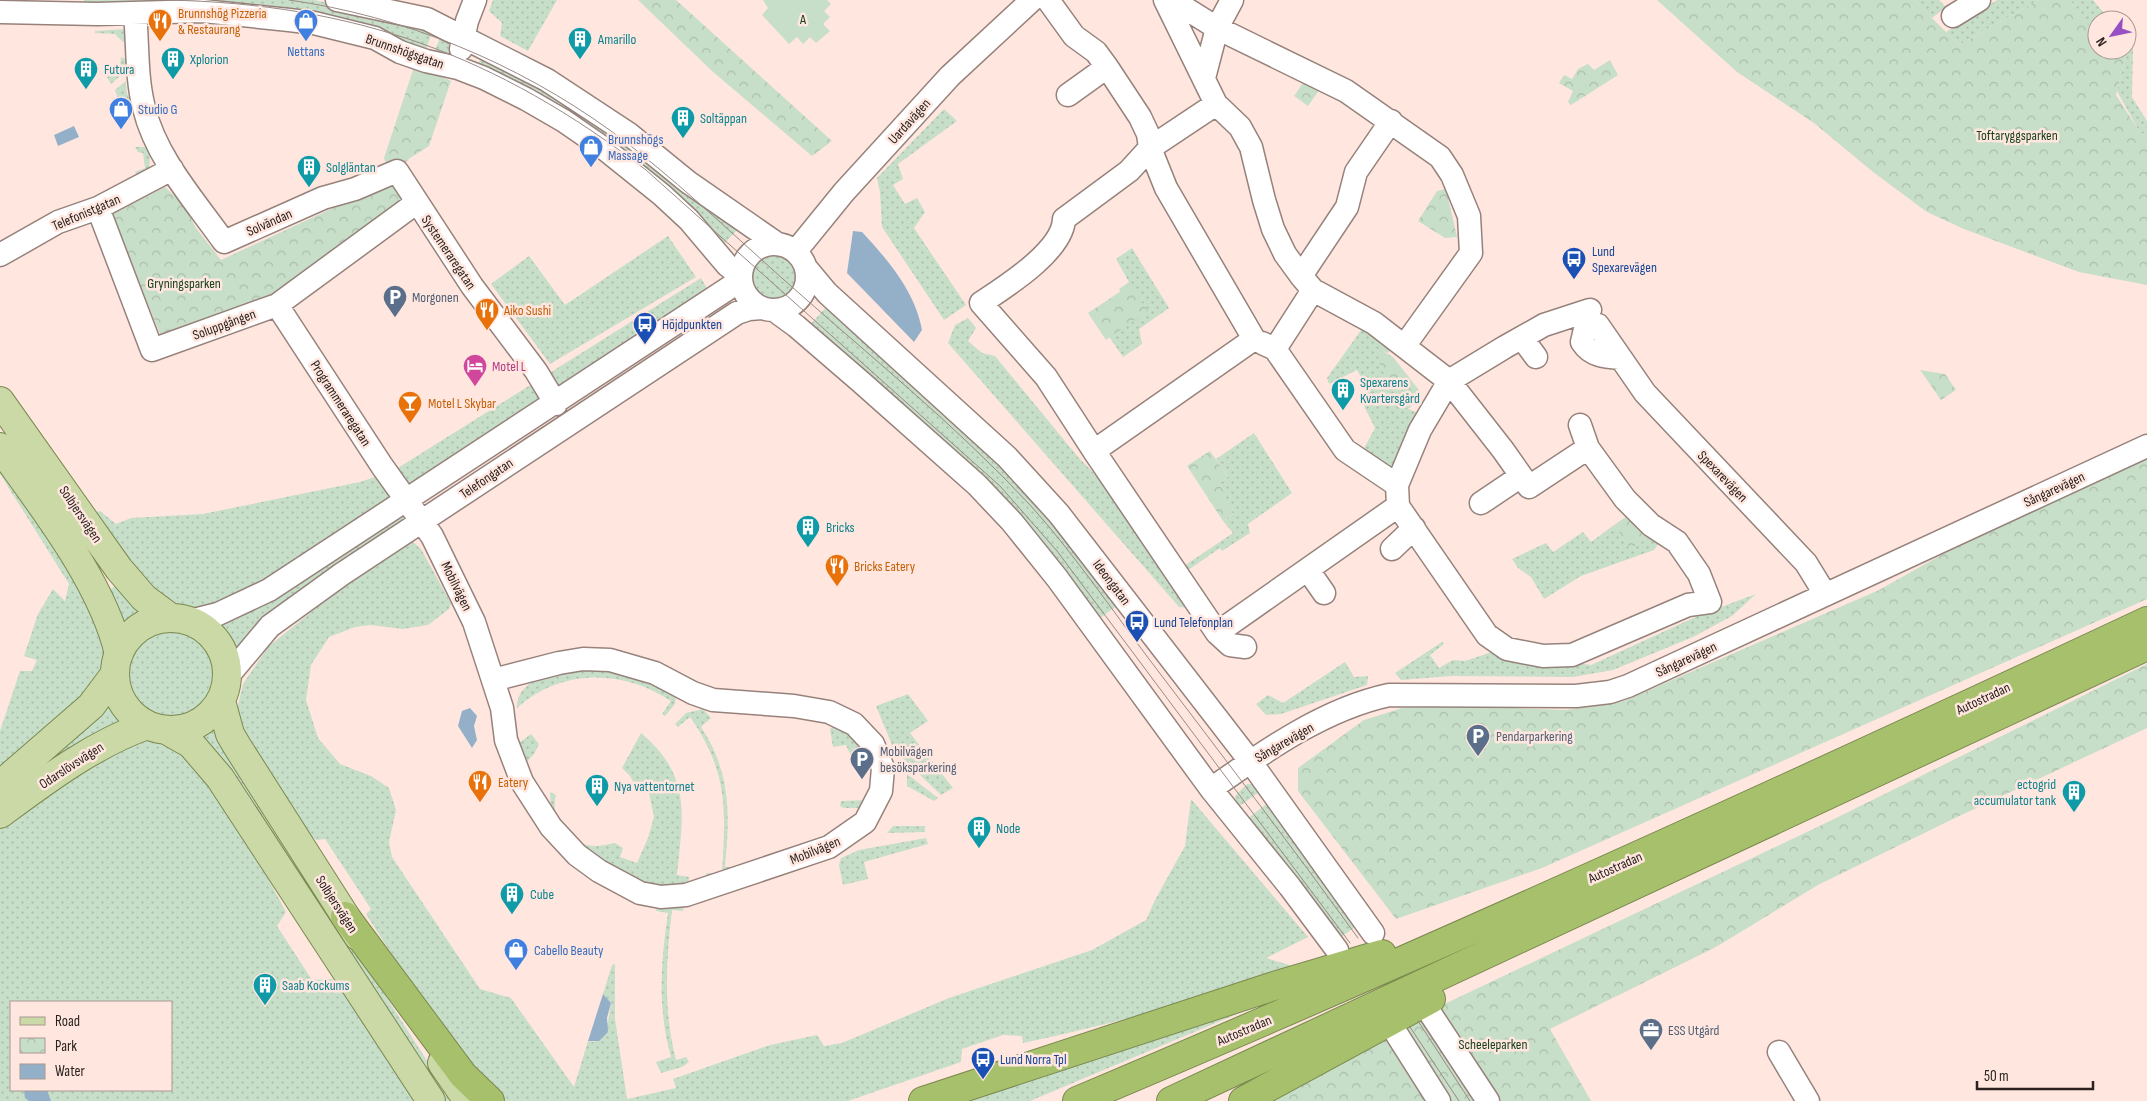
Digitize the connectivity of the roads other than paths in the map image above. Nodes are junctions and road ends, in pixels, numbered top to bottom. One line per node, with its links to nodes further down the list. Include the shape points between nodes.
1 (337, 0): 13 (street, via 427,18)
2 (475, 0): 13 (street)
3 (1032, 0): 26 (street, Uardavägen, via 950,76 844,192)
4 (1048, 0): 14 (street, via 1074,36 1096,52)
5 (1166, 0): 16 (street)
6 (1172, 0): 12 (street)
7 (1232, 0): 12 (street)
8 (1979, 0): 11 (street)
9 (0, 12): 10 (street, Brunnshögsgatan)
10 (135, 13): 15 (street, Brunnshögsgatan, via 203,11 314,23 374,38 400,52); 21 (street, via 144,108 152,133)
11 (1953, 16)
12 (1217, 28): 16 (street); 19 (street, via 1346,91)
13 (464, 36): 15 (street); 26 (street, via 585,103 688,182)
14 (1107, 67): 17 (street); 20 (street, via 1140,117)
15 (458, 68): 27 (street, Brunnshögsgatan, via 526,99 606,150 662,195)
16 (1204, 78): 18 (street)
17 (1068, 95)
18 (1216, 104): 20 (street); 28 (street, via 1240,127 1252,147 1273,230)
19 (1391, 121): 28 (street, via 1356,172 1347,207); 34 (street, via 1440,157 1452,175 1469,216 1472,238 1471,253)
20 (1150, 148): 33 (street, via 1166,188); 45 (street, via 1129,170 1064,220 1064,229 1036,263 1013,283 981,303 1046,376)
21 (172, 169): 22 (street, Solvändan, via 224,242 323,198 355,189); 24 (street, Telefonistgatan)
22 (397, 171): 23 (street, Systemeraregatan)
23 (416, 203): 29 (street, Soluppgången); 40 (street, Systemeraregatan)
24 (98, 208): 25 (street, Telefonistgatan, via 58,222); 29 (street, Soluppgången, via 152,350)
25 (0, 255)
26 (793, 255): 27 (street, via 765,244 752,252 744,263); 30 (street, via 808,280 802,296 788,307); 65 (street, Ideongatan, via 827,293 1031,481)
27 (741, 278): 30 (street, via 748,298); 40 (street, Telefongatan)
28 (1307, 283): 34 (street); 35 (street)
29 (277, 305): 48 (street, Programmeraregatan)
30 (768, 309): 50 (street, Telefongatan, via 748,308 737,313); 67 (street, via 796,326 868,388 977,485 1012,522 1057,578)
31 (1590, 310): 32 (street, via 1544,325)
32 (1522, 338): 36 (street); 38 (street)
33 (1254, 339): 35 (street); 45 (street)
34 (1405, 345): 38 (street)
35 (1275, 349): 47 (street, via 1345,450)
36 (1536, 357)
37 (1620, 358): 55 (street, Spexarevägen, via 1678,429 1806,563)
38 (1449, 381): 46 (street); 47 (street, via 1420,430)
39 (0, 401): 56 (main road, Solbjersvägen, via 125,577 144,598)
40 (556, 404): 48 (street, Telefongatan)
41 (1580, 425): 44 (street)
42 (2147, 446): 55 (street, Sångarevägen)
43 (0, 447): 61 (main road, Solbjersvägen, via 83,570 108,618)
44 (1588, 448): 46 (street, via 1529,487); 51 (street, via 1625,499 1651,525 1677,542 1699,574 1710,602 1688,605 1572,655 1543,656 1507,649 1487,635)
45 (1094, 450): 58 (street)
46 (1521, 476): 49 (street)
47 (1398, 496): 51 (street); 53 (street)
48 (407, 499): 50 (street, Mobilvägen); 56 (street, Telefongatan, via 269,590 218,614)
49 (1482, 503)
50 (422, 520): 62 (street, Mobilvägen, via 467,605); 63 (street, Telefongatan, via 270,626)
51 (1414, 528): 52 (street)
52 (1392, 548)
53 (1308, 570): 54 (street); 58 (street)
54 (1324, 593)
55 (1825, 594): 65 (street, Sångarevägen, via 1610,692 1576,696 1390,695 1366,700 1305,728)
56 (180, 620): 61 (main road, via 152,621 136,631 129,637); 63 (main road, via 202,627 221,648 226,662)
57 (2147, 621): 71 (highway, Autostradan)
58 (1217, 633): 60 (street, via 1230,645)
59 (2147, 646): 69 (highway, Autostradan)
60 (1245, 648)
61 (117, 664): 64 (main road, via 116,687 127,709); 66 (main road, Odarslövsvägen, via 91,706)
62 (493, 680): 62 (street, Mobilvägen, via 502,708 510,754 539,811 566,844 588,863 631,889 651,896 674,898 686,895 829,847 865,822 881,791 883,768 873,744 854,724 829,712 714,700 640,667 603,659 559,663)
63 (224, 688): 64 (main road, via 205,720 194,726); 70 (main road, Solbjersvägen, via 230,734)
64 (157, 728): 68 (main road, Odarslövsvägen, via 96,747); 77 (main road, via 191,744 220,778)
65 (1250, 762): 67 (street, Sångarevägen); 72 (street, Ideongatan)
66 (0, 785)
67 (1211, 789): 73 (street, via 1290,886)
68 (0, 814)
69 (1598, 904): 82 (highway, Autostradan); 83 (highway)
70 (345, 916): 78 (main road, Solbjersvägen); 79 (highway, via 463,1075)
71 (1498, 920): 80 (highway, via 1274,986); 81 (highway, Autostradan)
72 (1373, 933)
73 (1336, 950)
74 (1430, 1013): 85 (street)
75 (1396, 1033): 84 (street)
76 (1779, 1052): 86 (street)
77 (431, 1101)
78 (468, 1101)
79 (490, 1101)
80 (923, 1101)
81 (1077, 1101)
82 (1171, 1101)
83 (1243, 1101)
84 (1439, 1101)
85 (1488, 1101)
86 (1808, 1101)

